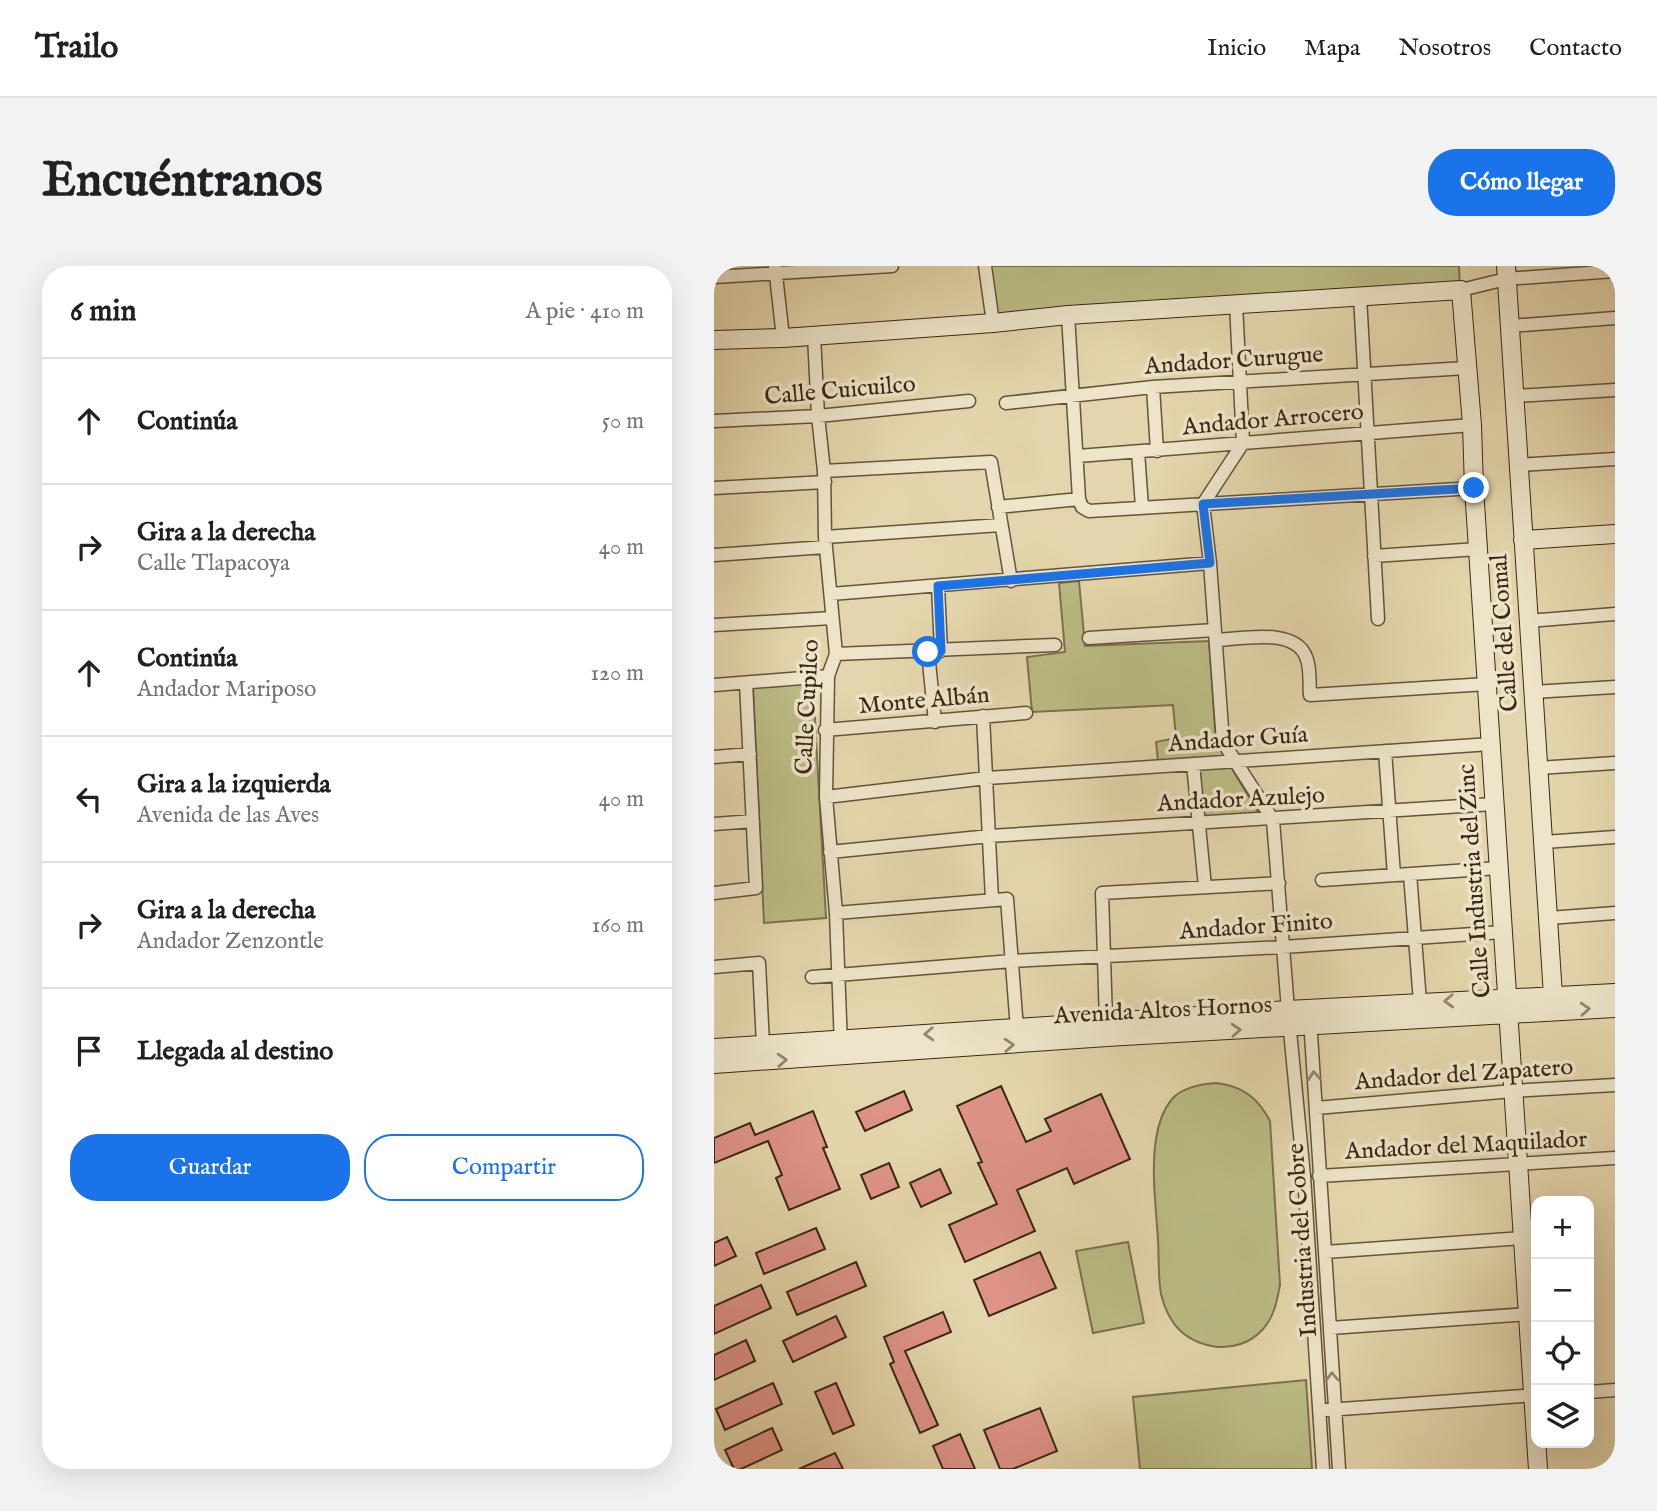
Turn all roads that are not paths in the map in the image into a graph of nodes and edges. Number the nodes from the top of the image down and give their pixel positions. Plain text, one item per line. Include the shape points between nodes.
1 (892, 266) edge
2 (985, 266) edge
3 (776, 270) edge
4 (1615, 271) edge
5 (1506, 272) edge
6 (714, 277) edge
7 (1461, 290) junction
8 (1360, 296) junction
9 (1236, 304) junction
10 (1068, 315) junction
11 (1615, 318) edge
12 (993, 323) junction
13 (1510, 326) junction
14 (814, 335) junction
15 (783, 338) junction
16 (714, 340) edge
17 (1466, 368) junction
18 (1365, 374) junction
19 (1239, 382) junction
20 (1153, 387) junction
21 (1615, 390) edge
22 (1073, 395) junction
23 (1514, 396) junction
24 (969, 401) dead end
25 (1006, 403) dead end
26 (818, 416) junction
27 (714, 421) edge
28 (1472, 425) junction
29 (1369, 433) junction
30 (1243, 443) junction
31 (1157, 451) junction
32 (1138, 452) junction
33 (1077, 456) junction
34 (1615, 459) edge
35 (1518, 465) junction
36 (825, 477) junction
37 (714, 488) edge
38 (1474, 488) junction
39 (1371, 494) junction
40 (1079, 499) junction
41 (1203, 504) junction
42 (998, 507) junction
43 (1142, 508) junction
44 (1001, 525) junction
45 (1615, 534) edge
46 (1523, 540) junction
47 (826, 542) junction
48 (1478, 549) junction
49 (714, 555) edge
50 (1374, 556) junction
51 (1210, 563) junction
52 (1011, 581) junction
53 (938, 586) junction
54 (831, 594) junction
55 (1615, 614) edge
56 (832, 618) junction
57 (1378, 619) dead end
58 (1528, 621) junction
59 (714, 625) edge
60 (1215, 635) junction
61 (1089, 638) dead end
62 (1055, 645) dead end
63 (934, 652) junction
64 (836, 654) junction
65 (828, 676) junction
66 (746, 682) junction
67 (1487, 684) junction
68 (714, 685) edge
69 (1615, 687) edge
70 (1533, 692) junction
71 (1026, 713) dead end
72 (983, 716) junction
73 (935, 722) junction
74 (825, 730) junction
75 (1491, 744) junction
76 (1385, 751) junction
77 (750, 754) junction
78 (714, 757) edge
79 (1234, 761) junction
80 (1615, 763) edge
81 (1193, 764) junction
82 (1538, 768) junction
83 (987, 778) junction
84 (825, 797) junction
85 (1494, 804) junction
86 (1389, 811) junction
87 (1273, 820) junction
88 (753, 821) junction
89 (1199, 823) junction
90 (714, 824) edge
91 (990, 836) junction
92 (1615, 837) edge
93 (1544, 842) junction
94 (831, 852) junction
95 (1499, 868) junction
96 (1410, 874) junction
97 (1394, 875) junction
98 (1322, 880) dead end
99 (1279, 883) junction
100 (1205, 887) junction
101 (714, 893) edge
102 (992, 900) junction
103 (836, 913) junction
104 (1615, 914) edge
105 (1549, 918) junction
106 (1503, 932) junction
107 (1415, 937) junction
108 (1283, 947) junction
109 (1105, 957) junction
110 (1012, 961) junction
111 (714, 967) edge
112 (838, 977) junction
113 (812, 978) dead end
114 (1615, 993) edge
115 (1420, 1002) junction
116 (1554, 1003) junction
117 (1508, 1006) junction
118 (1615, 1008) edge
119 (1309, 1018) junction
120 (1289, 1019) junction
121 (1106, 1021) junction
122 (1017, 1029) junction
123 (763, 1045) junction
124 (841, 1047) junction
125 (714, 1048) edge
126 (714, 1064) edge
127 (1615, 1085) edge
128 (1513, 1091) junction
129 (1316, 1108) junction
130 (1615, 1158) edge
131 (1518, 1164) junction
132 (1319, 1176) junction
133 (1523, 1238) junction
134 (1325, 1252) junction
135 (1528, 1314) junction
136 (1329, 1328) junction
137 (1534, 1385) edge
138 (1615, 1390) edge
139 (1594, 1392) edge
140 (1531, 1395) edge
141 (1327, 1410) junction
142 (1537, 1448) edge
143 (1323, 1469) edge
144 (1339, 1469) edge
145 (1538, 1469) edge

1 - 3 street
2 - 12 street
3 - 6 street
3 - 15 street
4 - 5 street
5 - 7 street
5 - 13 street, Calle del Comal
7 - 8 street
7 - 17 street, Calle Industria del Zinc
8 - 9 street
8 - 18 street
9 - 10 street
9 - 19 street
10 - 12 street
10 - 22 street
11 - 13 street
12 - 14 street
13 - 23 street, Calle del Comal
14 - 15 street
14 - 26 street, Calle Cupilco
15 - 16 street
17 - 18 street, Andador Curugue
17 - 28 street, Calle Industria del Zinc
18 - 19 street, Andador Curugue
18 - 29 street
19 - 20 street, Andador Curugue
19 - 30 street
20 - 22 street, Andador Curugue
20 - 31 street
21 - 23 street
22 - 25 street, Andador Curugue
22 - 33 street
23 - 35 street, Calle del Comal
24 - 26 street, Calle Cuicuilco
26 - 27 street, Calle Cuicuilco
26 - 36 street, Calle Cupilco
28 - 29 street, Andador Arrocero
28 - 38 street, Calle Industria del Zinc
29 - 30 street, Andador Arrocero
29 - 39 street
30 - 31 street, Andador Arrocero
30 - 41 street
31 - 32 street, Andador Arrocero
32 - 33 street, Andador Arrocero
32 - 43 street
33 - 40 street
34 - 35 street
35 - 46 street, Calle del Comal
36 - 37 street
36 - 42 street via 991,461
36 - 47 street, Calle Cupilco
38 - 39 street
38 - 48 street, Calle Industria del Zinc
39 - 41 street
39 - 50 street
40 - 42 street
40 - 43 street via 1089,511
41 - 43 street
41 - 51 street
42 - 44 street
44 - 47 street
44 - 52 street
45 - 46 street
46 - 58 street, Calle del Comal
47 - 49 street
47 - 54 street, Calle Cupilco
48 - 50 street
48 - 67 street, Calle Industria del Zinc
50 - 57 street
51 - 52 street
51 - 60 street
52 - 53 street
53 - 54 street
53 - 63 street
54 - 56 street, Calle Cupilco
55 - 58 street
56 - 59 street
56 - 64 street, Calle Cupilco
58 - 70 street, Calle del Comal
60 - 61 street
60 - 67 street via 1281,637 1297,645 1307,657 1310,695
60 - 79 street via 1223,742
62 - 63 street
63 - 64 street
63 - 73 street
64 - 65 street, Calle Cupilco
65 - 66 street
65 - 74 street, Calle Cupilco
66 - 68 street
66 - 77 street
67 - 75 street, Calle Industria del Zinc
69 - 70 street
70 - 82 street, Calle del Comal
71 - 72 street, Monte Albán
72 - 73 street, Monte Albán
72 - 83 street
73 - 74 street, Monte Albán
74 - 84 street, Calle Cupilco
75 - 76 street, Andador Guía
75 - 85 street, Calle Industria del Zinc
76 - 79 street, Andador Guía
76 - 86 street
77 - 78 street
77 - 88 street
79 - 81 street, Andador Guía
79 - 87 street
80 - 82 street
81 - 83 street, Andador Guía
81 - 89 street
82 - 93 street, Calle del Comal
83 - 84 street, Andador Guía
83 - 91 street
84 - 94 street, Calle Cupilco
85 - 86 street, Andador Azulejo
85 - 95 street, Calle Industria del Zinc
86 - 87 street, Andador Azulejo
86 - 97 street
87 - 89 street, Andador Azulejo
87 - 99 street, Industria del Cobre
88 - 90 street
88 - 101 street via 756,888
89 - 91 street, Andador Azulejo
89 - 100 street
91 - 94 street, Andador Azulejo
91 - 102 street
92 - 93 street
93 - 105 street, Calle del Comal
94 - 103 street, Calle Cupilco
95 - 96 street
95 - 106 street, Calle Industria del Zinc
96 - 97 street
96 - 107 street
97 - 98 street
99 - 100 street
99 - 108 street, Industria del Cobre
100 - 109 street via 1102,893
102 - 103 street
102 - 110 street via 1007,899
103 - 112 street, Calle Cupilco
104 - 105 street
105 - 116 street, Calle del Comal
106 - 107 street, Andador Finito
106 - 117 street, Calle Industria del Zinc
107 - 108 street, Andador Finito
107 - 115 street
108 - 109 street, Andador Finito
108 - 120 street, Industria del Cobre
109 - 110 street, Andador Finito
109 - 121 street
110 - 112 street, Andador Finito
110 - 122 street
111 - 123 street via 759,964
112 - 113 street, Andador Finito
112 - 124 street, Calle Cupilco
114 - 116 street, Avenida Altos Hornos
117 -> 115 street, Avenida Altos Hornos
115 - 119 street, Avenida Altos Hornos
116 - 117 street, Avenida Altos Hornos
116 -> 118 street, Avenida Altos Hornos
117 - 119 street, Avenida Altos Hornos
117 - 128 street, Calle Industria del Zinc
119 - 120 street, Avenida Altos Hornos
129 -> 119 street, Industria del Cobre
120 - 121 street, Avenida Altos Hornos
124 -> 120 street, Avenida Altos Hornos via 1107,1037
120 - 141 street, Industria del Cobre
121 - 122 street, Avenida Altos Hornos
122 -> 124 street, Avenida Altos Hornos
123 - 124 street, Avenida Altos Hornos
123 - 125 street, Avenida Altos Hornos
126 -> 124 street, Avenida Altos Hornos
127 - 128 street, Andador del Zapatero
128 - 129 street, Andador del Zapatero
128 - 131 street, Calle Industria del Zinc
129 - 132 street, Industria del Cobre
130 - 131 street, Andador del Maquilador
131 - 132 street, Andador del Maquilador
131 - 133 street, Calle Industria del Zinc
132 - 134 street, Industria del Cobre
133 - 134 street
133 - 135 street, Calle Industria del Zinc
134 - 136 street, Industria del Cobre
135 - 136 street
135 - 137 street, Calle Industria del Zinc
141 -> 136 street, Industria del Cobre
138 - 139 street
140 - 141 street
141 - 143 street, Industria del Cobre
141 - 144 street, Industria del Cobre
142 - 145 street, Calle Industria del Zinc

